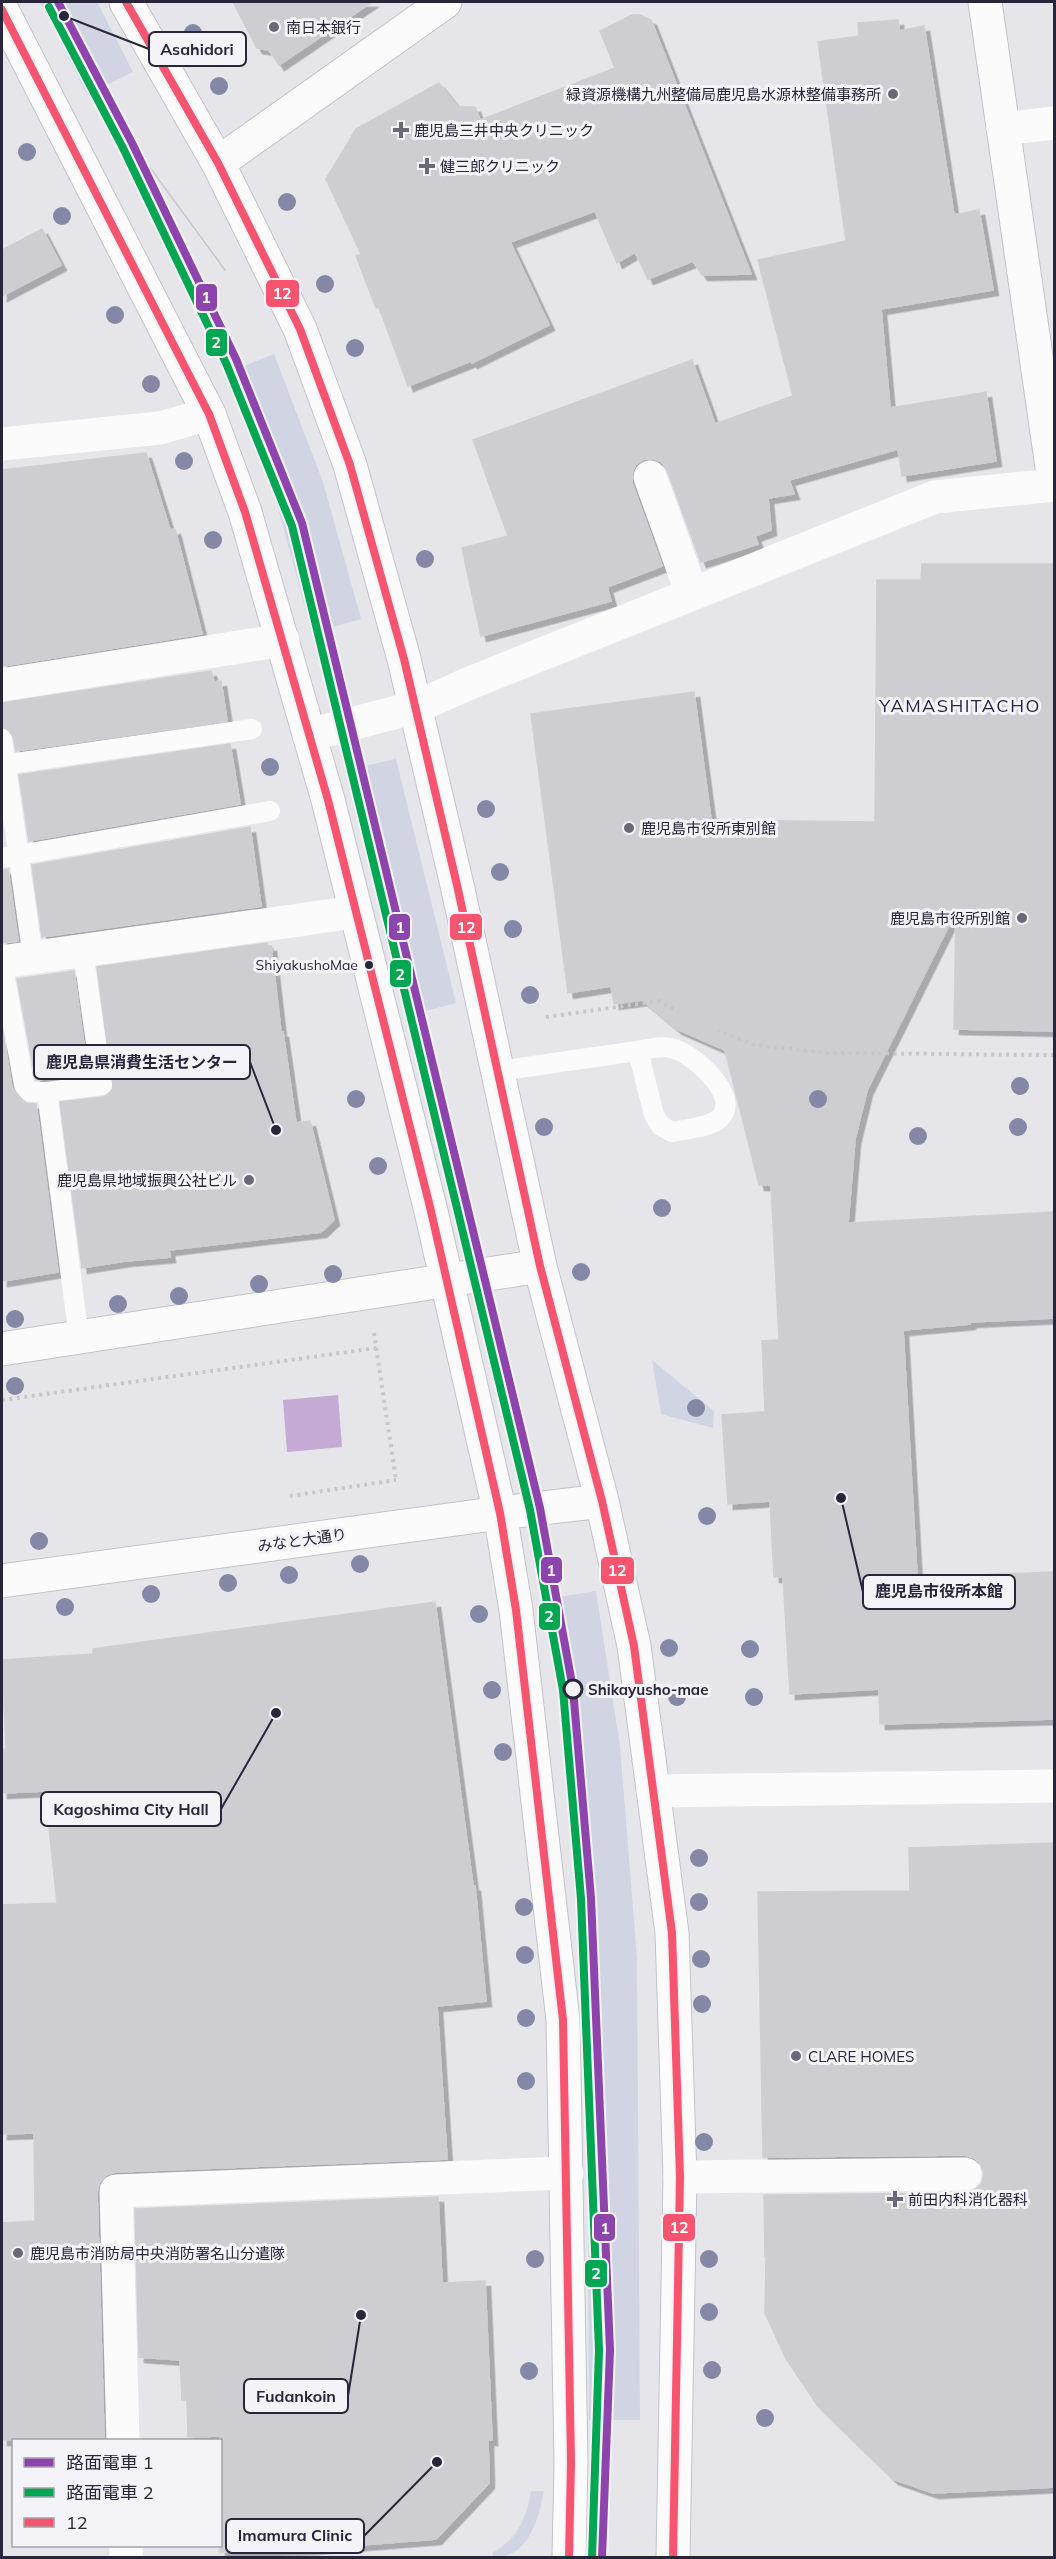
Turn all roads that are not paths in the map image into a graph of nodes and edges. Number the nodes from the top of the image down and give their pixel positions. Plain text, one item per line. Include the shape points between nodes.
1 (126, 2) edge
2 (445, 2) edge
3 (985, 2) edge
4 (2, 10) edge
5 (1054, 123) edge
6 (1003, 129) junction
7 (218, 163) junction
8 (209, 414) junction
9 (2, 444) edge
10 (650, 477) dead end
11 (1054, 483) edge
12 (692, 594) junction
13 (283, 640) junction
14 (2, 685) edge
15 (416, 707) junction
16 (252, 729) dead end
17 (309, 735) junction
18 (2, 739) edge
19 (3, 765) edge
20 (270, 811) dead end
21 (10, 856) edge
22 (355, 912) junction
23 (83, 951) junction
24 (12, 961) edge
25 (638, 1051) junction
26 (498, 1071) junction
27 (47, 1092) junction
28 (540, 1266) junction
29 (446, 1282) junction
30 (79, 1338) junction
31 (2, 1349) edge
32 (602, 1501) junction
33 (500, 1513) junction
34 (2, 1581) edge
35 (1054, 1786) edge
36 (653, 1791) junction
37 (567, 2173) junction
38 (965, 2174) dead end
39 (680, 2176) junction
40 (123, 2439) edge
41 (569, 2558) edge
42 (673, 2558) edge

1 - 7 street
2 - 7 street
3 - 6 street
4 - 8 street
5 - 6 street
6 - 11 street
7 - 15 street via 300,329 350,465
8 - 9 street via 160,428
8 - 13 street via 245,512
10 - 12 street
11 - 12 street via 935,497
12 - 15 street
13 - 14 street
13 - 17 street
15 - 17 street
15 - 26 street
16 - 19 lane
17 - 22 street
18 - 19 lane
19 - 21 lane
20 - 21 lane
21 - 24 lane
22 - 23 street
22 - 29 street
23 - 24 street
23 - 27 lane via 102,1085
24 - 27 lane via 24,1085 30,1092
25 - 25 lane via 671,1047 695,1058 720,1085 725,1107 722,1116 712,1123 672,1132 661,1126 654,1115
25 - 26 lane
26 - 28 street
27 - 30 lane
28 - 29 street
28 - 32 street
29 - 30 street
29 - 33 street
30 - 31 street
32 - 33 street, みなと大通り
32 - 36 street via 634,1646
33 - 34 street, みなと大通り
33 - 37 street via 516,1610 562,2020
35 - 36 street
36 - 39 street via 672,1933
37 - 40 street via 116,2191
37 - 41 street
38 - 39 street
39 - 42 street

